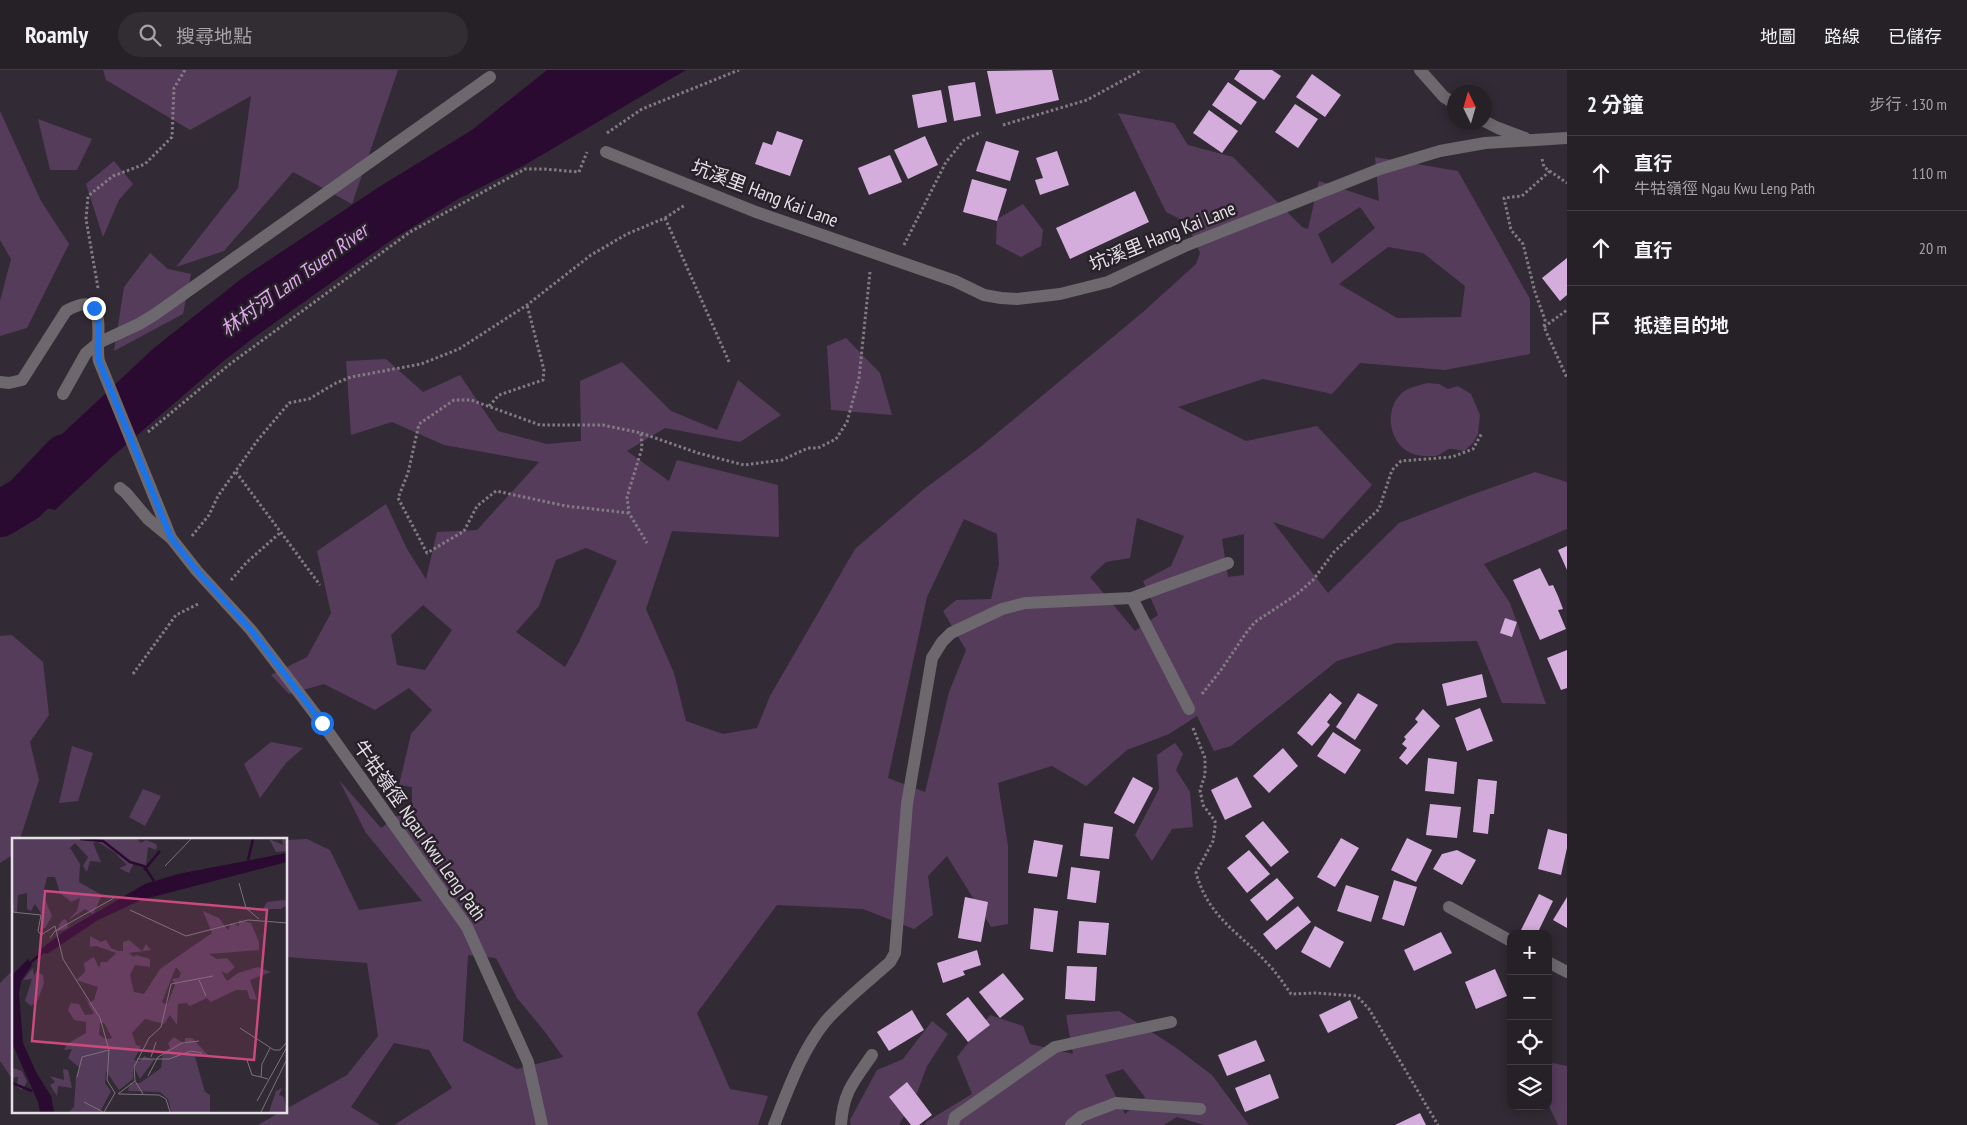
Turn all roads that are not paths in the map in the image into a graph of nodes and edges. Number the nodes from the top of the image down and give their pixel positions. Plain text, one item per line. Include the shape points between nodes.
1 (1420, 70) edge
2 (490, 77) dead end
3 (1447, 99) edge
4 (1492, 125) edge
5 (1567, 138) edge
6 (1534, 140) junction
7 (606, 152) road end
8 (98, 342) junction
9 (0, 382) edge
10 (63, 394) dead end
11 (120, 488) dead end
12 (171, 538) junction
13 (1228, 562) dead end
14 (1132, 598) junction
15 (1189, 709) road end
16 (1448, 907) dead end
17 (1507, 939) edge
18 (1552, 964) edge
19 (1567, 972) edge
20 (1172, 1022) dead end
21 (872, 1055) dead end
22 (1200, 1109) dead end
23 (542, 1125) edge
24 (774, 1125) edge
25 (841, 1125) edge
26 (952, 1125) edge
27 (1071, 1125) edge

1 - 3 street
2 - 8 street via 154,314
4 - 6 street
5 - 6 street, 坑溪里 Hang Kai Lane
6 - 7 street, 坑溪里 Hang Kai Lane via 1485,143 1380,169 1185,246 1108,282 1060,294 1017,299 984,295 955,281 756,212
8 - 9 street, 牛牯嶺徑 Ngau Kwu Leng Path via 99,318 94,308 76,305 66,311 22,380
8 - 10 street via 86,353
8 - 12 street, 牛牯嶺徑 Ngau Kwu Leng Path via 97,354
11 - 12 street via 148,519
12 - 23 street, 牛牯嶺徑 Ngau Kwu Leng Path via 251,630 316,715 467,926 528,1062
13 - 14 street
14 - 15 street
14 - 24 street via 1025,604 1002,609 942,642 932,658 907,804 894,952 890,962 826,1022 791,1082
16 - 17 street
18 - 19 street
20 - 26 street via 1054,1046 955,1117
21 - 25 street via 846,1094
22 - 27 street via 1116,1103 1082,1116

